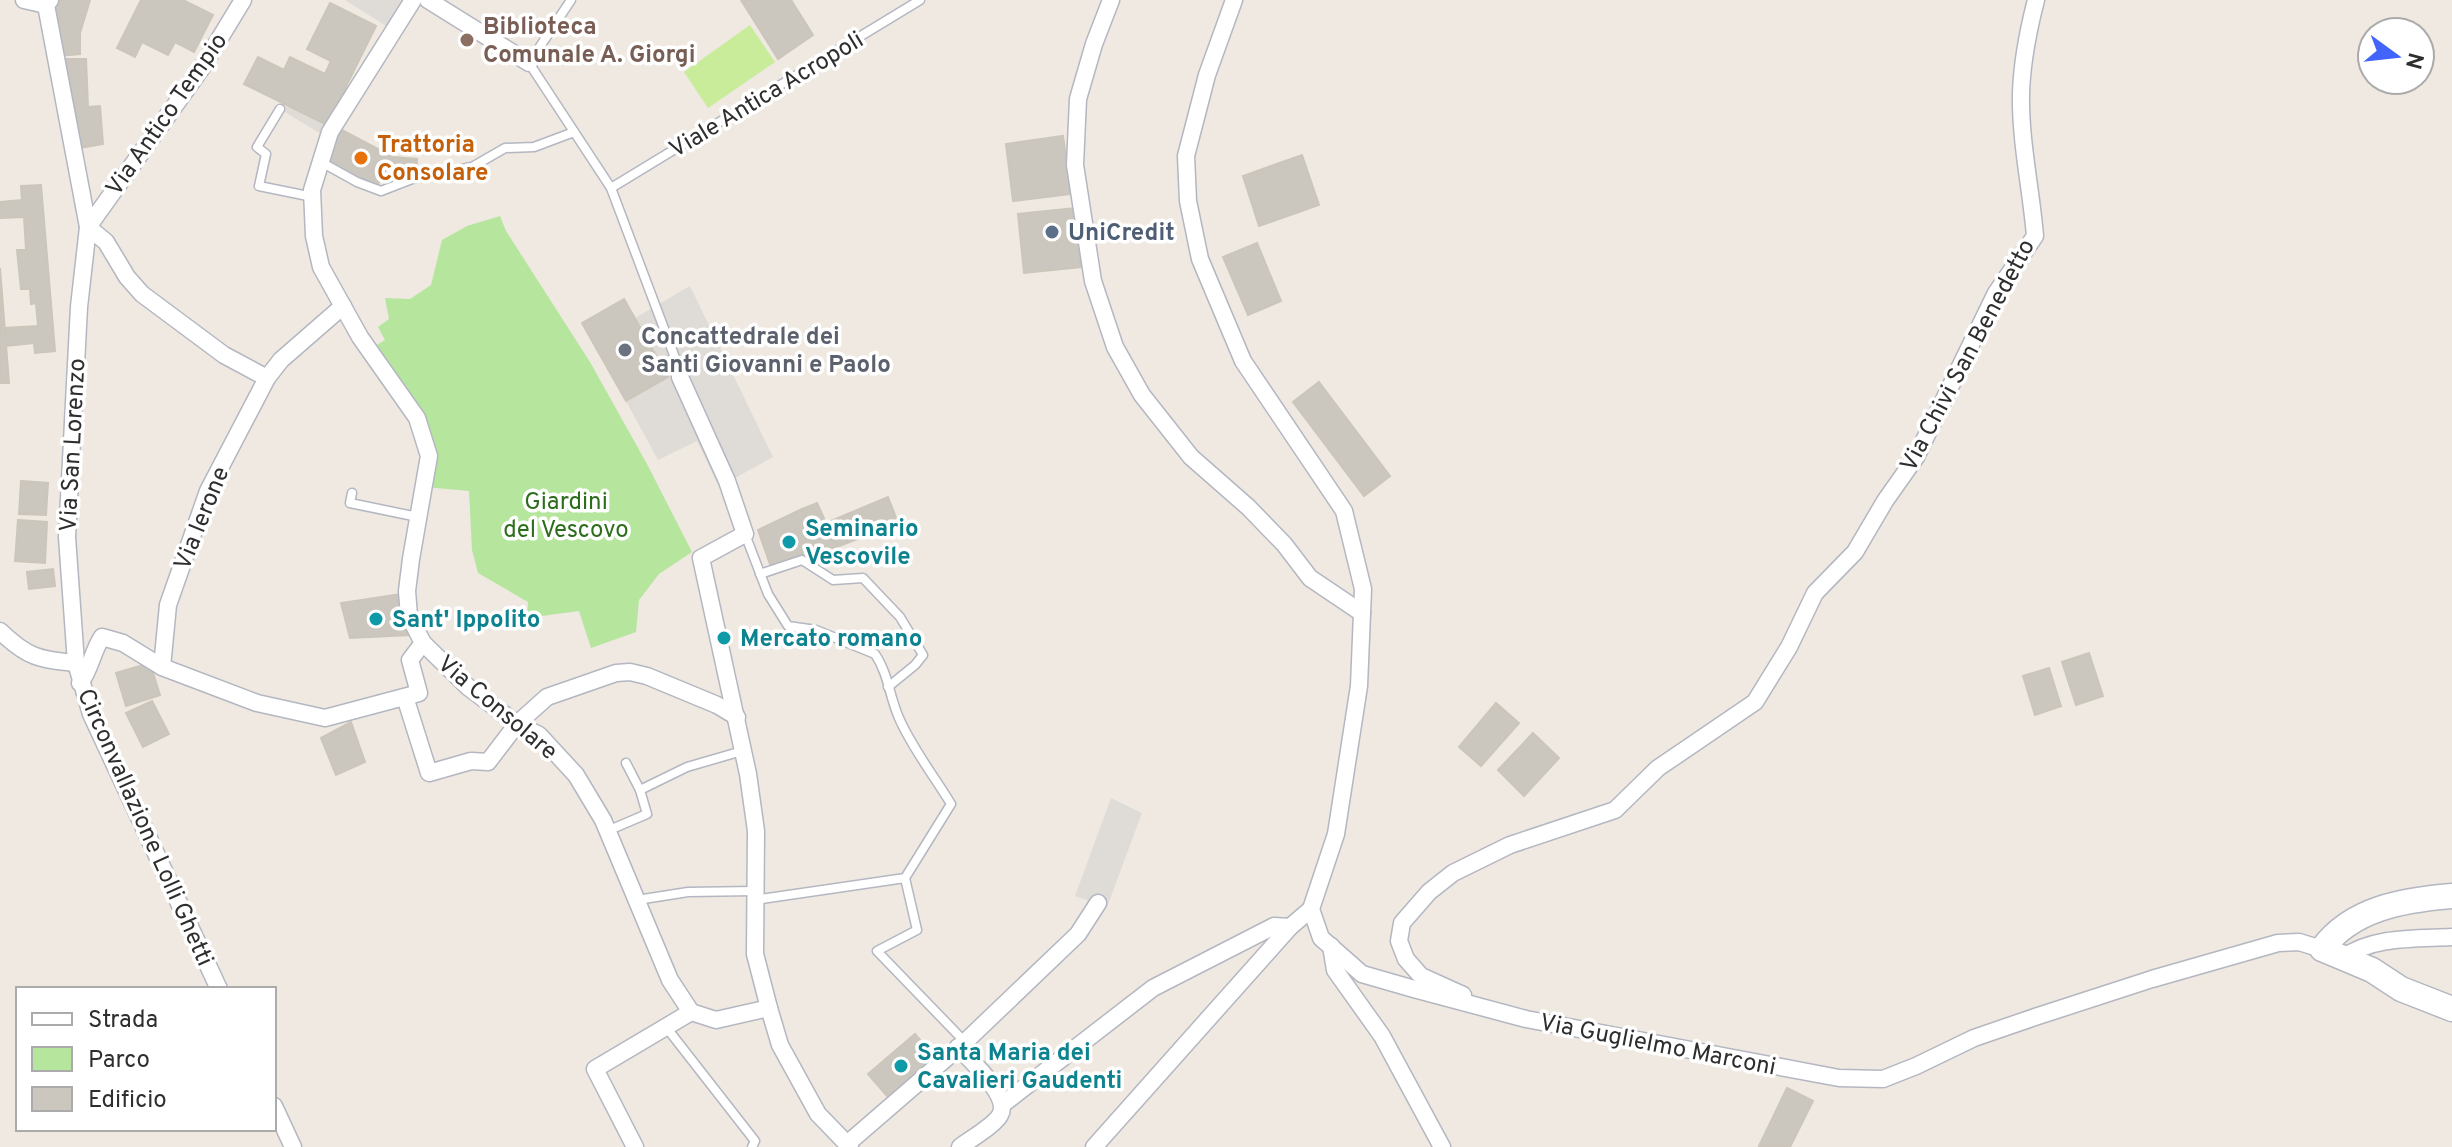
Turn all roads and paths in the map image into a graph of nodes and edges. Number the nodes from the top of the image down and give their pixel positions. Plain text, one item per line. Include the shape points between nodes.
1 (24, 0) edge
2 (243, 0) edge
3 (413, 0) edge
4 (428, 0) edge
5 (571, 0) edge
6 (920, 0) edge
7 (1111, 0) edge
8 (1234, 0) edge
9 (2036, 0) edge
10 (48, 3) edge
11 (449, 5) edge
12 (529, 63) junction
13 (280, 109) dead end
14 (574, 132) junction
15 (320, 162) junction
16 (611, 188) junction
17 (313, 197) junction
18 (88, 227) junction
19 (343, 306) junction
20 (678, 370) joint
21 (267, 378) junction
22 (352, 493) dead end
23 (419, 517) junction
24 (745, 534) junction
25 (760, 574) junction
26 (1362, 613) junction
27 (0, 631) edge
28 (423, 643) junction
29 (76, 663) junction
30 (162, 667) junction
31 (80, 683) junction
32 (888, 687) junction
33 (405, 697) junction
34 (737, 717) junction
35 (517, 724) junction
36 (743, 751) junction
37 (626, 763) dead end
38 (640, 790) junction
39 (607, 832) junction
40 (905, 878) junction
41 (754, 895) junction
42 (2452, 896) edge
43 (637, 900) junction
44 (1098, 903) dead end
45 (1311, 909) junction
46 (1290, 927) junction
47 (2452, 937) edge
48 (1331, 946) junction
49 (2333, 953) junction
50 (218, 987) edge
51 (1468, 1004) junction
52 (769, 1008) junction
53 (2452, 1009) edge
54 (691, 1012) junction
55 (666, 1027) junction
56 (962, 1045) junction
57 (1003, 1104) junction
58 (276, 1110) edge
59 (849, 1146) edge
60 (293, 1147) edge
61 (635, 1147) edge
62 (752, 1147) edge
63 (960, 1147) edge
64 (1094, 1147) edge
65 (1442, 1147) edge

1 - 10 street
2 - 18 street, Via Antico Tempio via 201,69
3 - 15 street, Via Consolare via 341,111
4 - 11 street
5 - 12 lane
6 - 16 lane, Viale Antica Acropoli
7 - 26 street via 1078,99 1075,165 1093,281 1115,347 1142,395 1191,457 1248,507 1310,578
8 - 26 street via 1186,156 1188,201 1200,259 1243,361 1344,511 1363,589
9 - 51 street, Via Chivi San Benedetto via 2021,94 2035,236 1996,293 1916,457 1855,552 1815,593 1755,702 1658,768 1615,810 1510,845 1453,873 1402,923 1399,941 1406,959 1421,976 1462,993
10 - 18 street
11 - 12 street
12 - 14 lane
13 - 17 lane via 257,147 266,154 259,186
14 - 15 lane via 534,147 505,148 472,167 381,191
14 - 16 lane
15 - 17 street, Via Consolare
16 - 20 lane
17 - 19 street, Via Consolare via 321,267
18 - 21 street via 106,242 142,294 224,355
18 - 29 street, Via San Lorenzo via 67,537
19 - 21 street, Via Ierone
19 - 23 street, Via Consolare via 417,418 424,437 429,456
20 - 24 street
21 - 30 street, Via Ierone via 194,525 168,605
22 - 23 lane via 350,503
23 - 28 street, Via Consolare via 407,591 409,616
24 - 25 lane
24 - 34 street via 701,558
25 - 32 lane via 788,626 816,630 875,654
25 - 32 lane via 802,560 833,580 863,578 900,617 923,655
26 - 45 street via 1359,686 1336,834
27 - 29 street via 43,661
28 - 33 street via 410,660 419,693
28 - 35 street, Via Consolare
29 - 31 street, Circonvallazione Lolli Ghetti
30 - 31 street via 123,643 102,637
30 - 33 street via 257,703 325,718
31 - 50 street, Circonvallazione Lolli Ghetti
32 - 40 lane via 901,723 951,804
33 - 35 street via 429,773 471,761 488,762
34 - 35 street via 630,672 547,697
34 - 36 street
35 - 39 street, Via Consolare via 539,735 576,775
36 - 38 lane via 687,767
36 - 41 street via 756,831
37 - 38 lane
38 - 39 lane via 647,814
39 - 43 street, Via Consolare
40 - 41 lane
40 - 56 lane via 917,930 877,951
41 - 43 lane via 688,892
41 - 52 street via 755,954
42 - 49 main road via 2363,914 2343,926
43 - 54 street, Via Consolare via 670,980
44 - 56 street via 1078,934
45 - 46 street
45 - 48 street, Via Guglielmo Marconi via 1321,938
46 - 57 street via 1274,926 1153,988
46 - 64 street
47 - 49 street via 2369,944
48 - 51 street, Via Guglielmo Marconi via 1362,974
48 - 65 street via 1335,970 1382,1036
49 - 51 street, Via Guglielmo Marconi via 2299,942 2278,943 1974,1038 1883,1079 1839,1078
49 - 53 main road
52 - 54 street via 716,1020
52 - 59 street via 780,1045 818,1114
54 - 55 street
55 - 61 street via 595,1069
55 - 62 lane via 755,1141
56 - 57 street
56 - 59 street
57 - 63 street via 1000,1117
58 - 60 street

